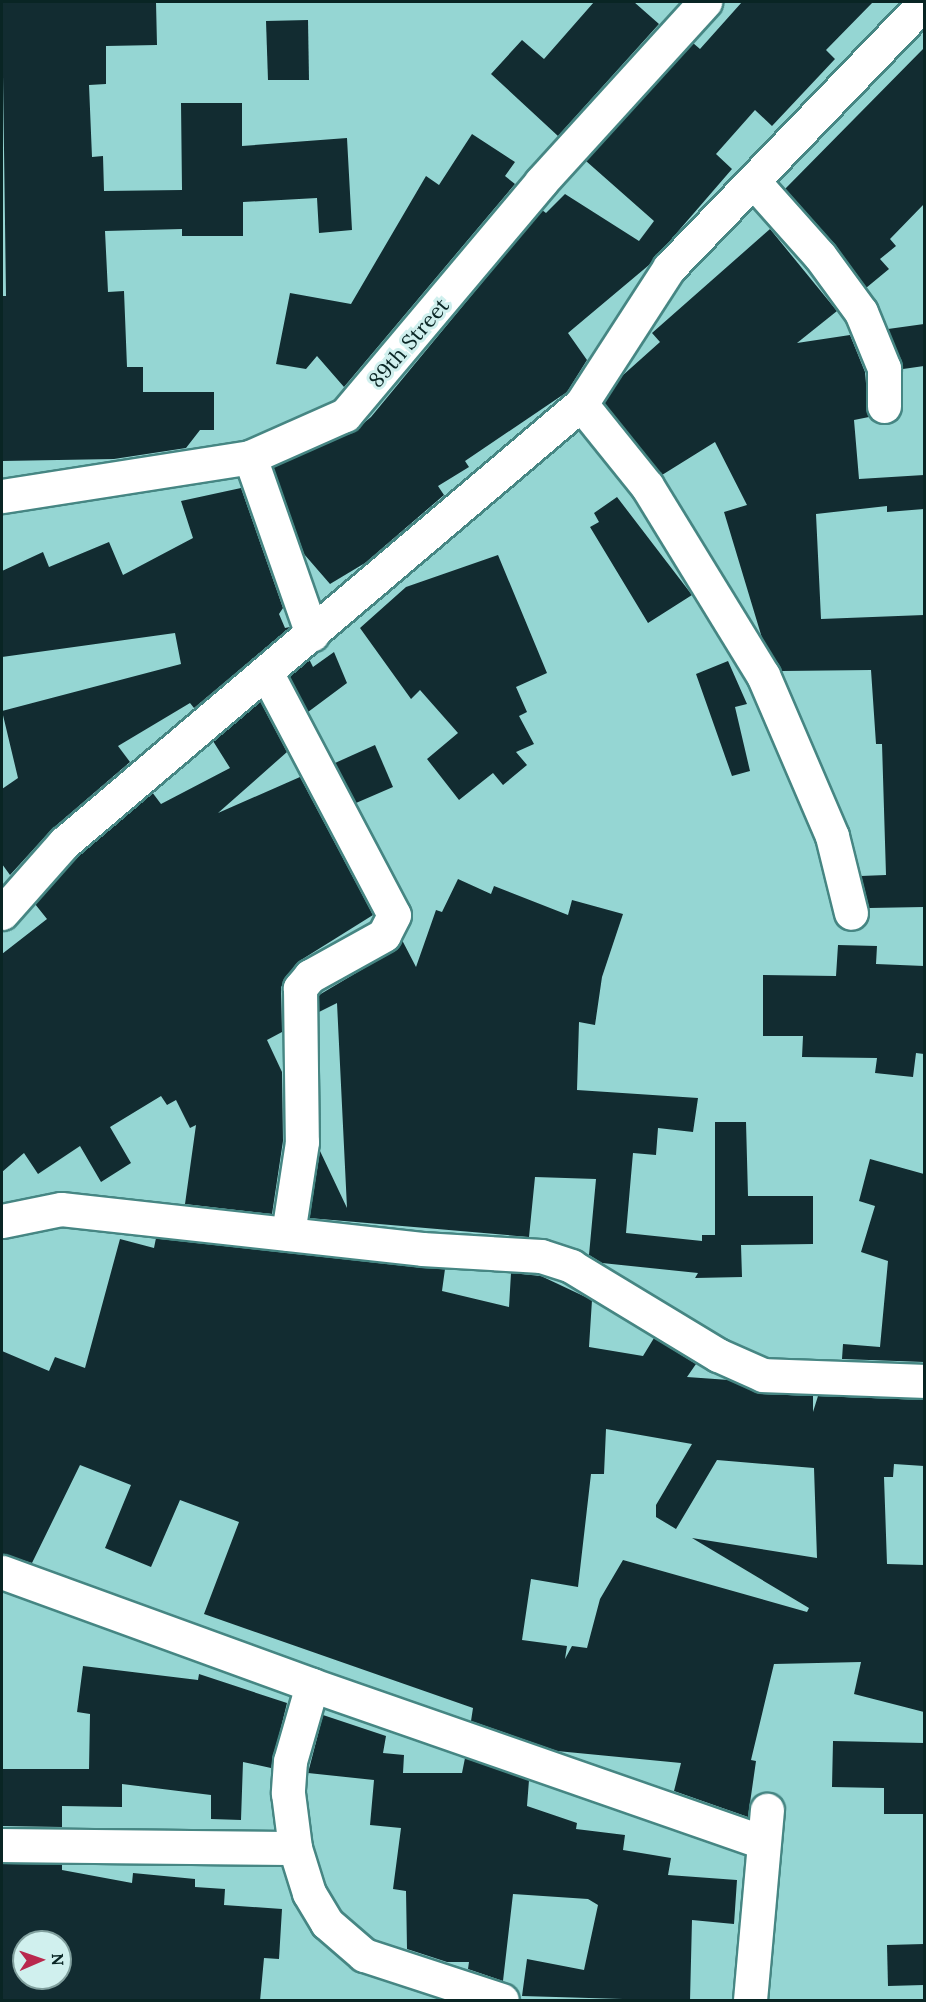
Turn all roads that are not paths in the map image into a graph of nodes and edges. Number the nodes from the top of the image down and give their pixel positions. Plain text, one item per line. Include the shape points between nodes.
1 (705, 2) edge
2 (924, 3) edge
3 (754, 182) junction
4 (581, 404) junction
5 (884, 406) dead end
6 (250, 457) junction
7 (2, 495) edge
8 (312, 634) junction
9 (267, 674) junction
10 (851, 912) dead end
11 (2, 913) edge
12 (2, 1221) edge
13 (288, 1234) junction
14 (924, 1381) edge
15 (2, 1572) edge
16 (312, 1685) junction
17 (767, 1810) dead end
18 (760, 1842) junction
19 (2, 1845) edge
20 (295, 1848) junction
21 (502, 2001) edge
22 (750, 2001) edge

1 - 6 street, 89th Street via 541,182 345,415
2 - 3 street
3 - 4 street via 669,268
3 - 5 street via 820,256 861,312 884,368
4 - 8 street
4 - 10 street via 647,486 763,675 832,836
6 - 7 street, 89th Street
6 - 8 street
8 - 9 street
9 - 11 street via 64,843
9 - 13 street via 394,915 384,935 310,976 300,988 302,1142
12 - 13 street via 62,1209
13 - 14 street via 541,1256 571,1266 718,1355 763,1375
15 - 16 street
16 - 18 street
16 - 20 street via 290,1761
17 - 18 street
18 - 22 street
19 - 20 street
20 - 21 street via 309,1893 347,1943 364,1954

